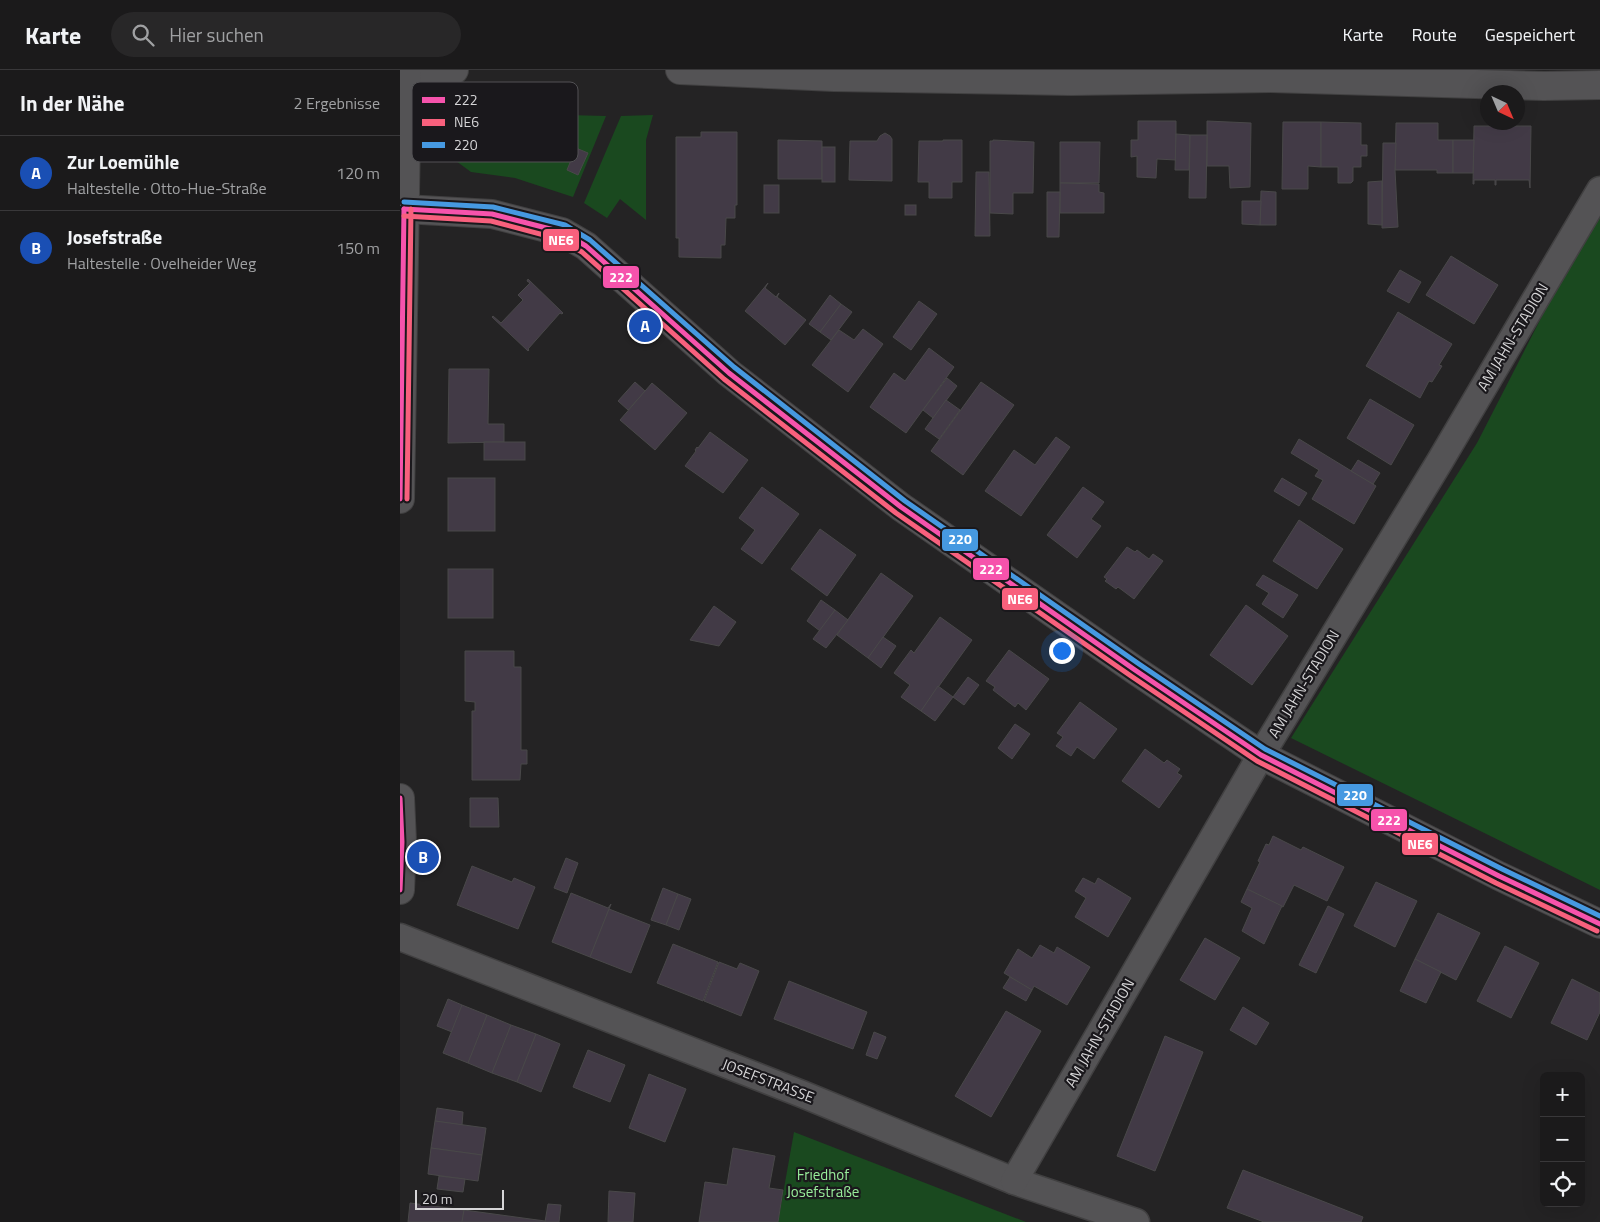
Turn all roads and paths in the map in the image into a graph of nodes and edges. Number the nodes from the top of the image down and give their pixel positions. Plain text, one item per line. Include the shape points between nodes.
1 (454, 70) edge
2 (680, 70) edge
3 (405, 71) edge
4 (1600, 85) edge
5 (1600, 190) edge
6 (404, 209) junction
7 (400, 499) edge
8 (1262, 755) junction
9 (400, 798) edge
10 (400, 890) edge
11 (1600, 924) edge
12 (400, 937) edge
13 (1014, 1181) junction
14 (1136, 1222) edge

1 - 3 street
2 - 4 street via 864,78 1071,81 1271,78
3 - 6 street
5 - 8 street, AM JAHN-STADION
6 - 7 street
6 - 8 street via 492,214 562,232 586,246 729,373 901,507
8 - 11 street
8 - 13 street, AM JAHN-STADION
9 - 10 street
12 - 13 street, JOSEFSTRASSE via 802,1094
13 - 14 street, JOSEFSTRASSE

